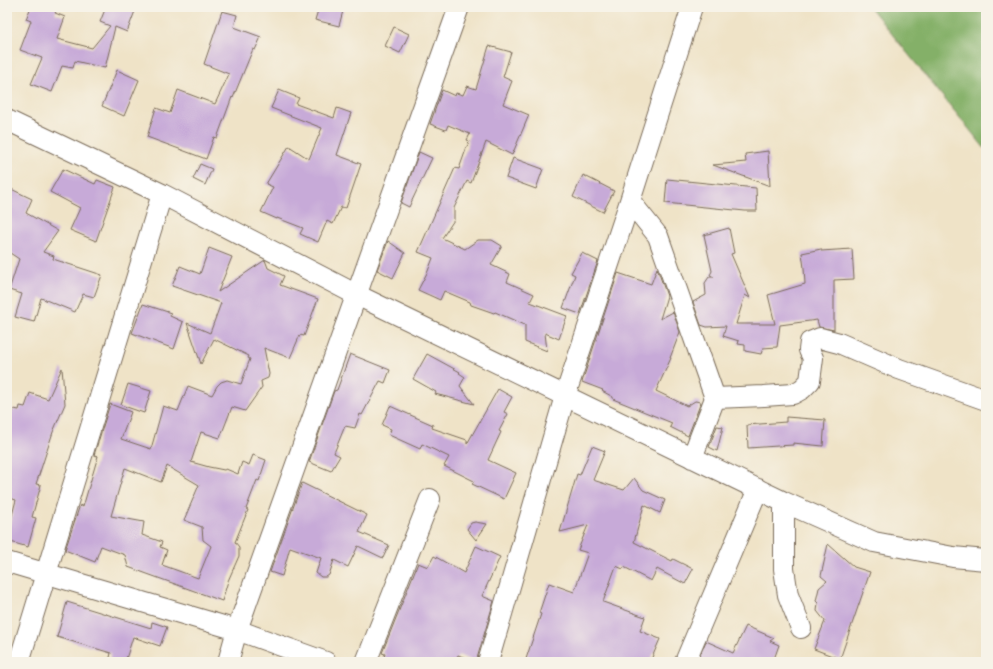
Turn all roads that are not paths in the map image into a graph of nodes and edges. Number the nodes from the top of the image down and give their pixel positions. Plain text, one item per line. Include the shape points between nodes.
1 (459, 7) edge
2 (692, 7) edge
3 (7, 120) edge
4 (162, 194) junction
5 (630, 201) junction
6 (357, 295) junction
7 (565, 396) junction
8 (715, 398) junction
9 (986, 400) edge
10 (692, 458) junction
11 (758, 489) junction
12 (430, 499) dead end
13 (784, 502) junction
14 (986, 560) edge
15 (7, 562) edge
16 (47, 575) junction
17 (801, 628) dead end
18 (237, 630) junction
19 (20, 662) edge
20 (228, 662) edge
21 (326, 662) edge
22 (366, 662) edge
23 (488, 662) edge
24 (685, 662) edge

1 - 6 street
2 - 5 street
3 - 4 street
4 - 6 street
4 - 16 street
5 - 7 street
5 - 8 street via 658,236
6 - 7 street
6 - 18 street
7 - 10 street
7 - 23 street
8 - 9 street via 793,394 802,389 810,381 813,358 809,350 810,342 820,338
8 - 10 street
10 - 11 street
11 - 13 street
11 - 24 street
12 - 22 street
13 - 14 street via 874,542 953,557
13 - 17 street via 784,569 788,595
15 - 16 street
16 - 18 street
16 - 19 street
18 - 20 street
18 - 21 street

